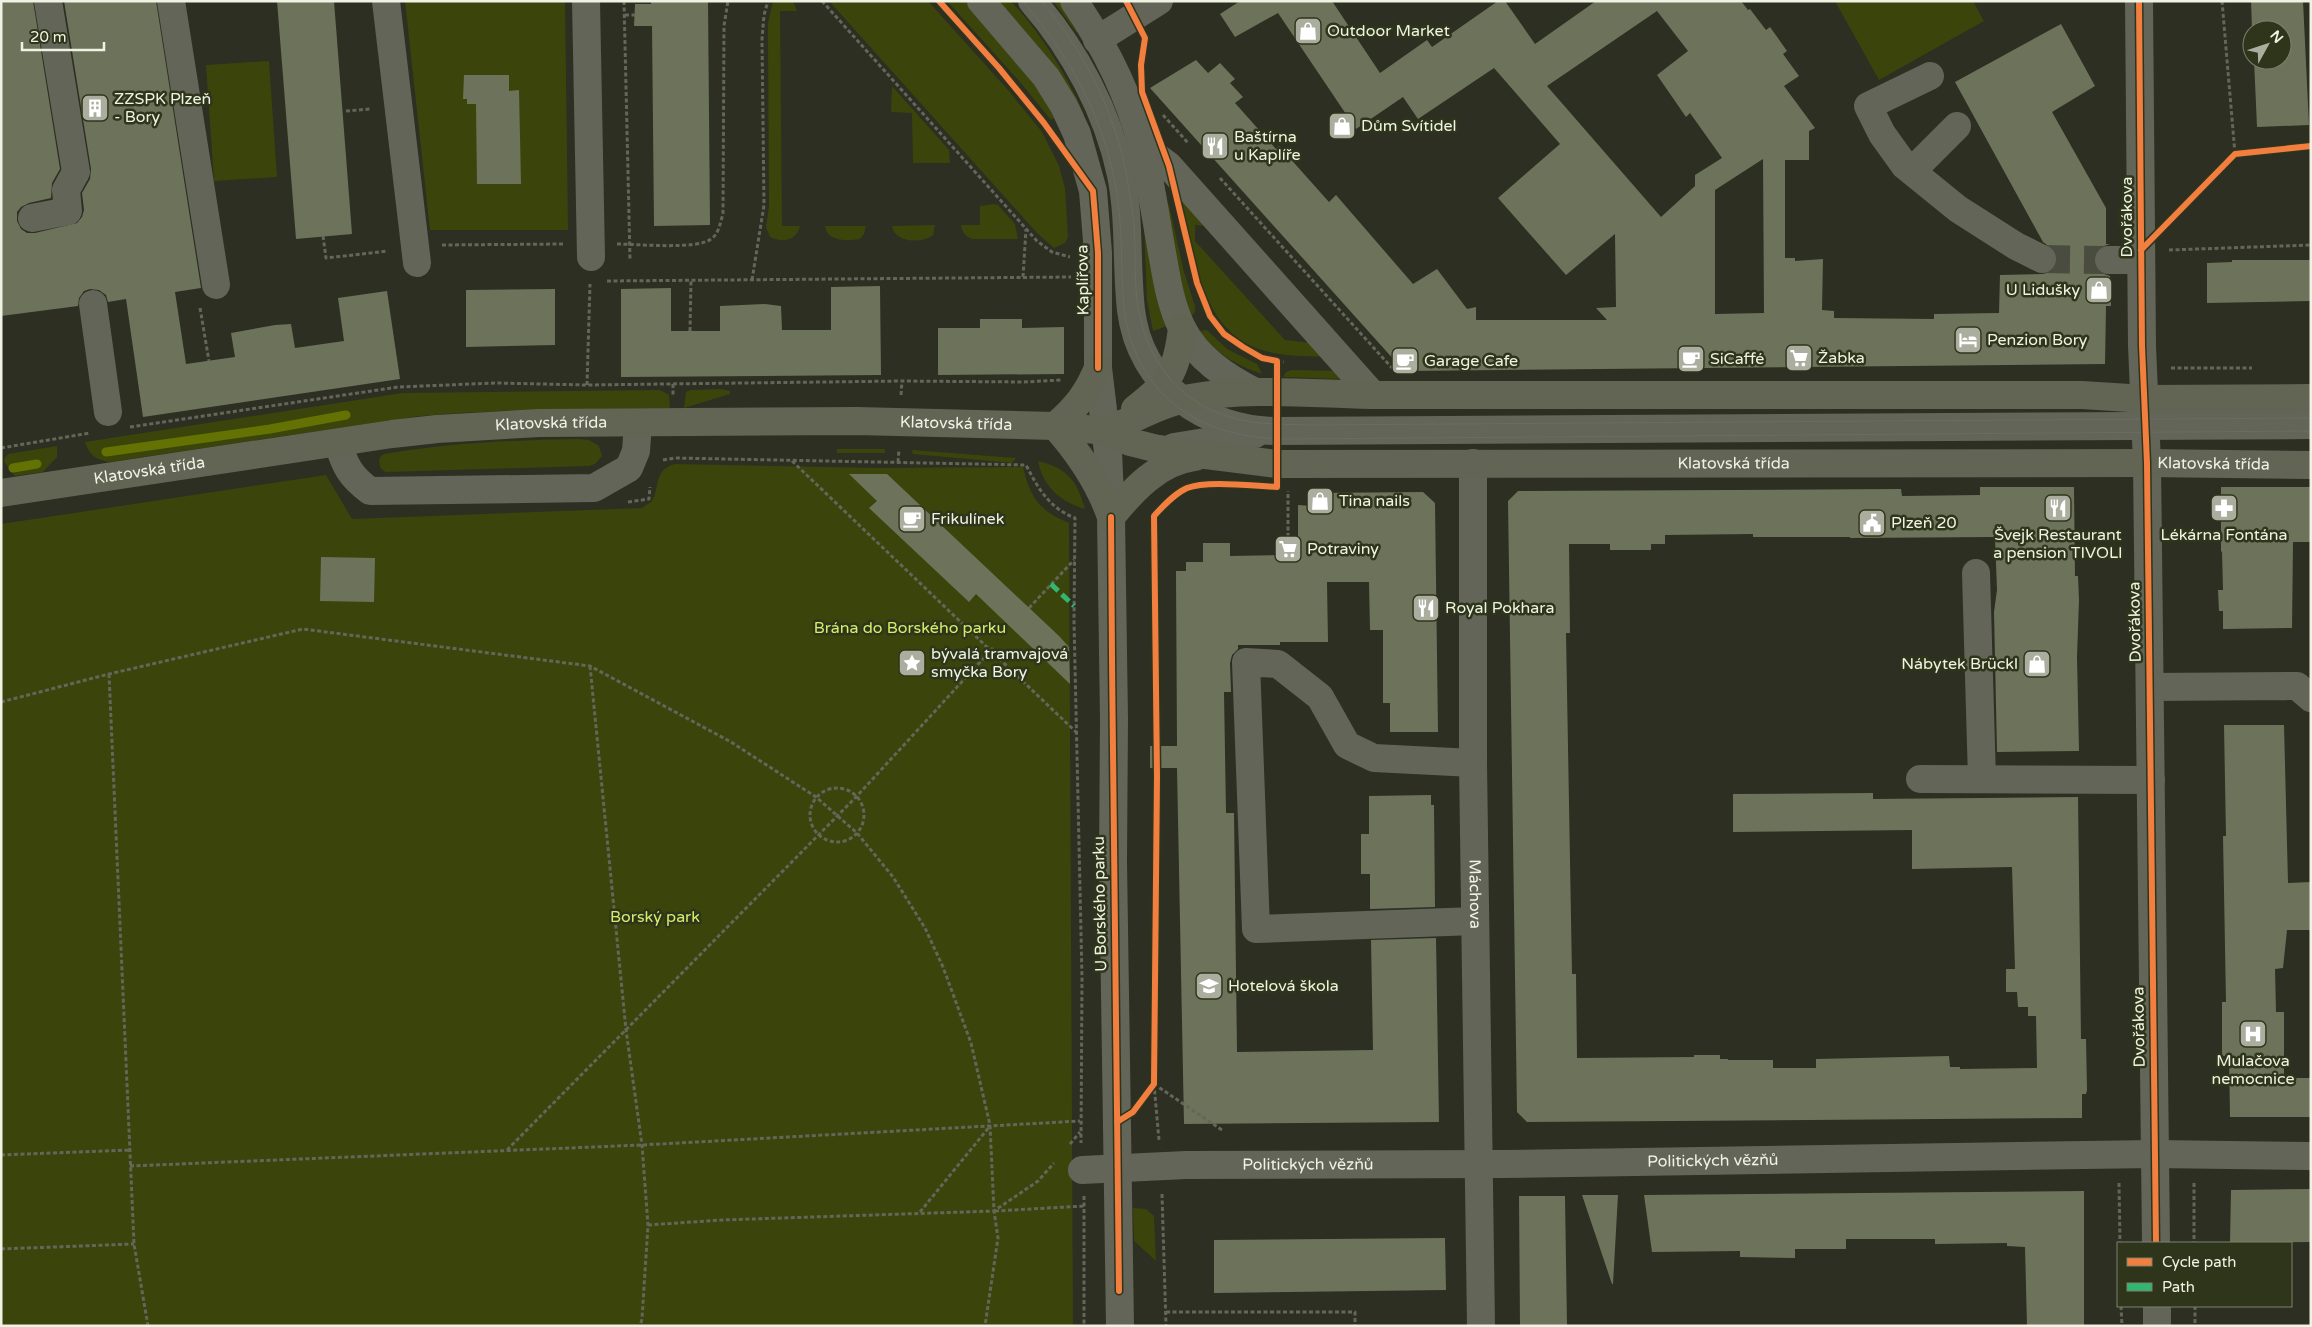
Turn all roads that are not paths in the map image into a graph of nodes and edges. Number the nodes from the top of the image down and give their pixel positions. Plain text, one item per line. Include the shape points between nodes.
1 (48, 1) edge
2 (171, 1) edge
3 (386, 1) edge
4 (586, 1) edge
5 (981, 1) edge
6 (1032, 1) edge
7 (1074, 1) edge
8 (1159, 1) edge
9 (2139, 1) edge
10 (1098, 40) junction
11 (1930, 76) dead end
12 (1957, 126) dead end
13 (1141, 145) junction
14 (1912, 172) junction
15 (32, 218) dead end
16 (2141, 255) junction
17 (2042, 259) tunnel mouth
18 (2109, 260) tunnel mouth
19 (417, 263) dead end
20 (591, 269) road end
21 (216, 285) dead end
22 (93, 304) dead end
23 (1182, 328) junction
24 (1098, 368) junction
25 (1172, 392) junction
26 (1266, 393) junction
27 (1373, 395) junction
28 (2311, 398) edge
29 (108, 412) dead end
30 (2145, 412) junction
31 (638, 423) junction
32 (2311, 425) edge
33 (1055, 426) junction
34 (1106, 431) junction
35 (1270, 431) junction
36 (338, 443) junction
37 (1158, 449) junction
38 (1212, 456) junction
39 (1473, 463) junction
40 (2147, 463) junction
41 (2311, 465) edge
42 (1, 493) edge
43 (1111, 517) junction
44 (1976, 573) dead end
45 (2150, 687) junction
46 (2311, 698) edge
47 (1473, 763) junction
48 (1920, 779) dead end
49 (1982, 779) junction
50 (2151, 780) junction
51 (1475, 921) junction
52 (2154, 1154) junction
53 (2311, 1156) edge
54 (1478, 1164) junction
55 (1117, 1169) junction
56 (1082, 1170) road end
57 (2156, 1242) edge
58 (2157, 1307) edge
59 (1120, 1326) edge
60 (1481, 1326) edge
61 (2157, 1326) edge

1 - 15 street via 76,172 66,190 68,211
2 - 21 street
3 - 19 street
4 - 20 street
5 - 24 street, Kaplířova via 1046,77 1064,106 1087,164 1093,191 1098,253
6 - 25 street via 1071,54 1108,129 1126,211 1133,319 1144,354
7 - 10 street
8 - 10 street
9 - 16 street, Dvořákova
10 - 13 street via 1127,101
11 - 14 street via 1868,106 1882,134
12 - 14 street
13 - 23 street via 1168,286
13 - 27 street via 1169,166
14 - 17 street via 1958,210
16 - 18 street, Dvořákova
16 - 30 street, Dvořákova
22 - 29 street
23 - 25 main road
23 - 26 street, Klatovská třída via 1213,366 1233,381
24 - 33 main road via 1088,390
24 - 34 street, Kaplířova
25 - 26 main road, Klatovská třída via 1207,396
25 - 34 main road via 1159,390
25 - 35 street, Klatovská třída via 1203,414 1229,424
26 - 27 main road, Klatovská třída
27 - 30 main road, Klatovská třída via 2082,395
28 - 30 main road, Klatovská třída
30 - 32 street, Klatovská třída
30 - 35 street, Klatovská třída
30 - 40 street, Dvořákova
31 - 33 main road, Klatovská třída via 857,421
31 - 36 main road, Klatovská třída via 494,425 437,429
31 - 36 street via 636,451 629,468 594,488 370,491 355,480 345,465
33 - 34 main road, Klatovská třída
33 - 43 main road via 1084,462
34 - 37 main road, Klatovská třída via 1130,442
34 - 43 street, U Borského parku
35 - 37 street, Klatovská třída
36 - 42 main road, Klatovská třída
37 - 38 main road, Klatovská třída
38 - 39 main road, Klatovská třída via 1277,464
38 - 43 main road via 1186,458 1163,467 1142,482
39 - 40 main road, Klatovská třída
39 - 47 street, Máchova
40 - 41 main road, Klatovská třída
40 - 45 street, Dvořákova
43 - 55 street, U Borského parku
44 - 49 street
45 - 46 street via 2297,686
45 - 50 street, Dvořákova
47 - 51 street, Máchova
47 - 51 street via 1374,758 1348,745 1320,697 1278,664 1246,662 1256,929
48 - 49 street
49 - 50 street
50 - 52 street, Dvořákova
51 - 54 street, Máchova
52 - 53 street, Politických vězňů
52 - 54 street, Politických vězňů
52 - 57 street, Dvořákova
54 - 55 street, Politických vězňů
54 - 60 street, Máchova
55 - 56 street, Politických vězňů
55 - 59 street, U Borského parku
58 - 61 street

